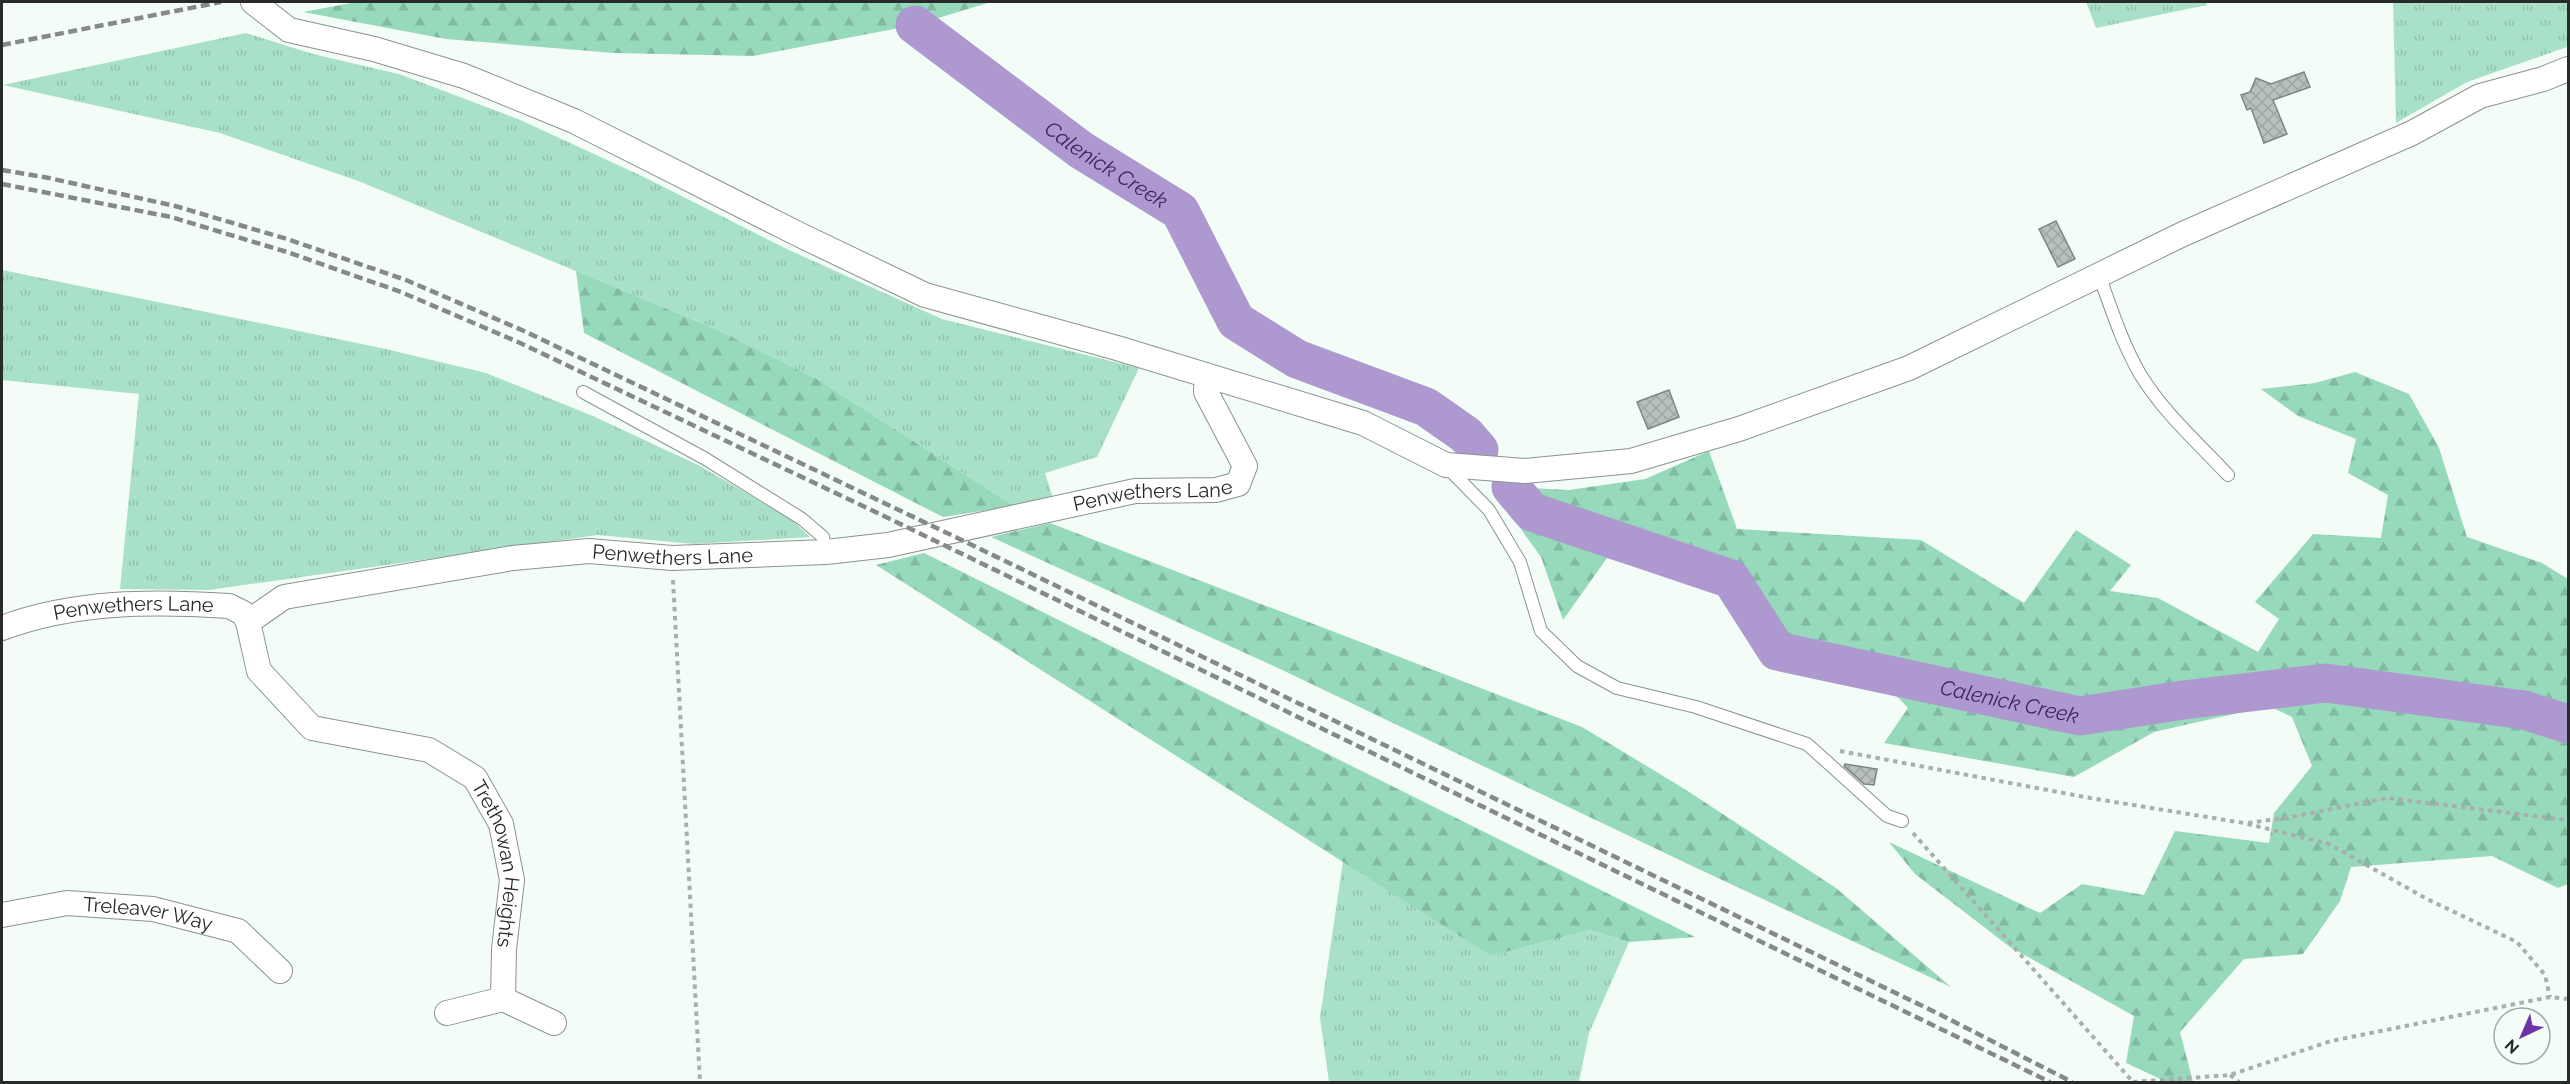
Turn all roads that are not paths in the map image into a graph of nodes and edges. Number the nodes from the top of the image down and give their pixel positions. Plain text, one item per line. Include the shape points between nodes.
1 (253, 2) edge
2 (2568, 69) edge
3 (2098, 275) junction
4 (1207, 376) junction
5 (583, 392) dead end
6 (1446, 465) junction
7 (2228, 475) dead end
8 (826, 552) junction
9 (248, 622) junction
10 (2, 628) edge
11 (1902, 821) road end
12 (2, 915) edge
13 (280, 971) dead end
14 (503, 999) junction
15 (447, 1013) dead end
16 (554, 1023) dead end

1 - 4 street via 289,30 374,49 453,73 574,121 925,295
2 - 3 street via 2480,96 2412,133
3 - 6 street via 1909,368 1739,429 1631,461 1525,471
3 - 7 lane via 2140,373 2173,416
4 - 6 street via 1363,423
4 - 8 street, Penwethers Lane via 1206,392 1245,466 1238,484 1216,490 1135,491 888,545
5 - 8 lane via 704,458 802,519 823,537
6 - 11 lane via 1489,510 1520,562 1541,631 1577,666 1617,688 1696,707 1807,744 1887,816
8 - 9 street, Penwethers Lane via 672,558 589,551 513,558 285,597
9 - 10 street, Penwethers Lane via 243,613 229,606 88,606 27,618
9 - 14 street, Trethowan Heights via 260,671 312,728 429,750 475,778 501,824 513,880 504,949
12 - 13 street, Treleaver Way via 67,903 153,909 238,931
14 - 15 street
14 - 16 street

